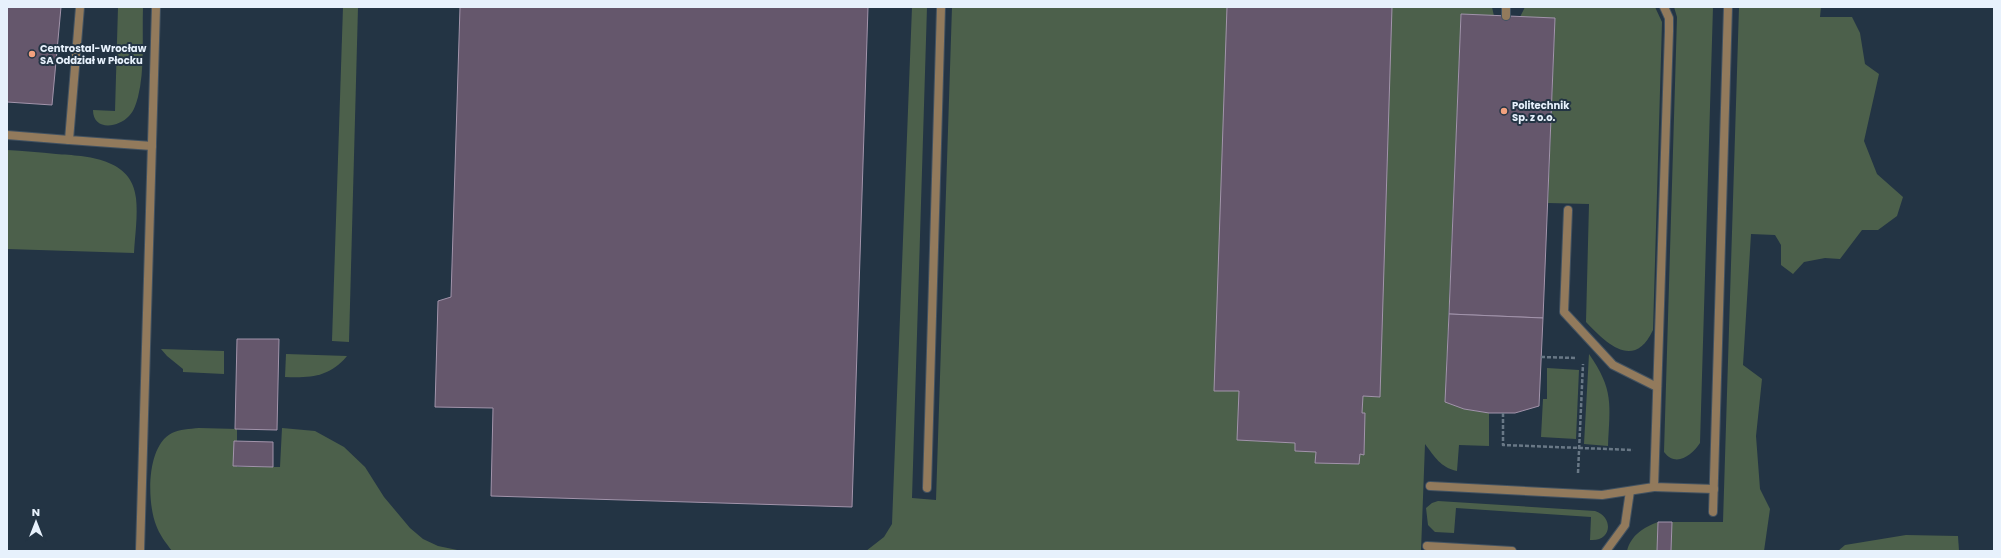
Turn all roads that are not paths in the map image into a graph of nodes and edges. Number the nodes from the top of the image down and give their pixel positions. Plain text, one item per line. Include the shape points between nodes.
1 (80, 7) edge
2 (156, 7) edge
3 (941, 7) edge
4 (1506, 7) edge
5 (1664, 7) edge
6 (1728, 7) edge
7 (1506, 16) dead end
8 (7, 134) edge
9 (69, 140) junction
10 (152, 146) junction
11 (1568, 210) dead end
12 (1657, 387) junction
13 (1430, 486) dead end
14 (1654, 487) junction
15 (927, 488) dead end
16 (1714, 489) junction
17 (1630, 491) junction
18 (1714, 512) dead end
19 (1427, 546) dead end
20 (140, 551) edge
21 (1512, 551) edge
22 (1606, 551) edge

1 - 9 street
2 - 10 street
3 - 15 street
4 - 7 street
5 - 12 street via 1669,30
6 - 16 street
8 - 9 street
9 - 10 street
10 - 20 street
11 - 12 street via 1564,312 1613,365
12 - 14 street
13 - 17 street via 1602,495
14 - 16 street
14 - 17 street
16 - 18 street
17 - 22 street via 1625,525
19 - 21 street

